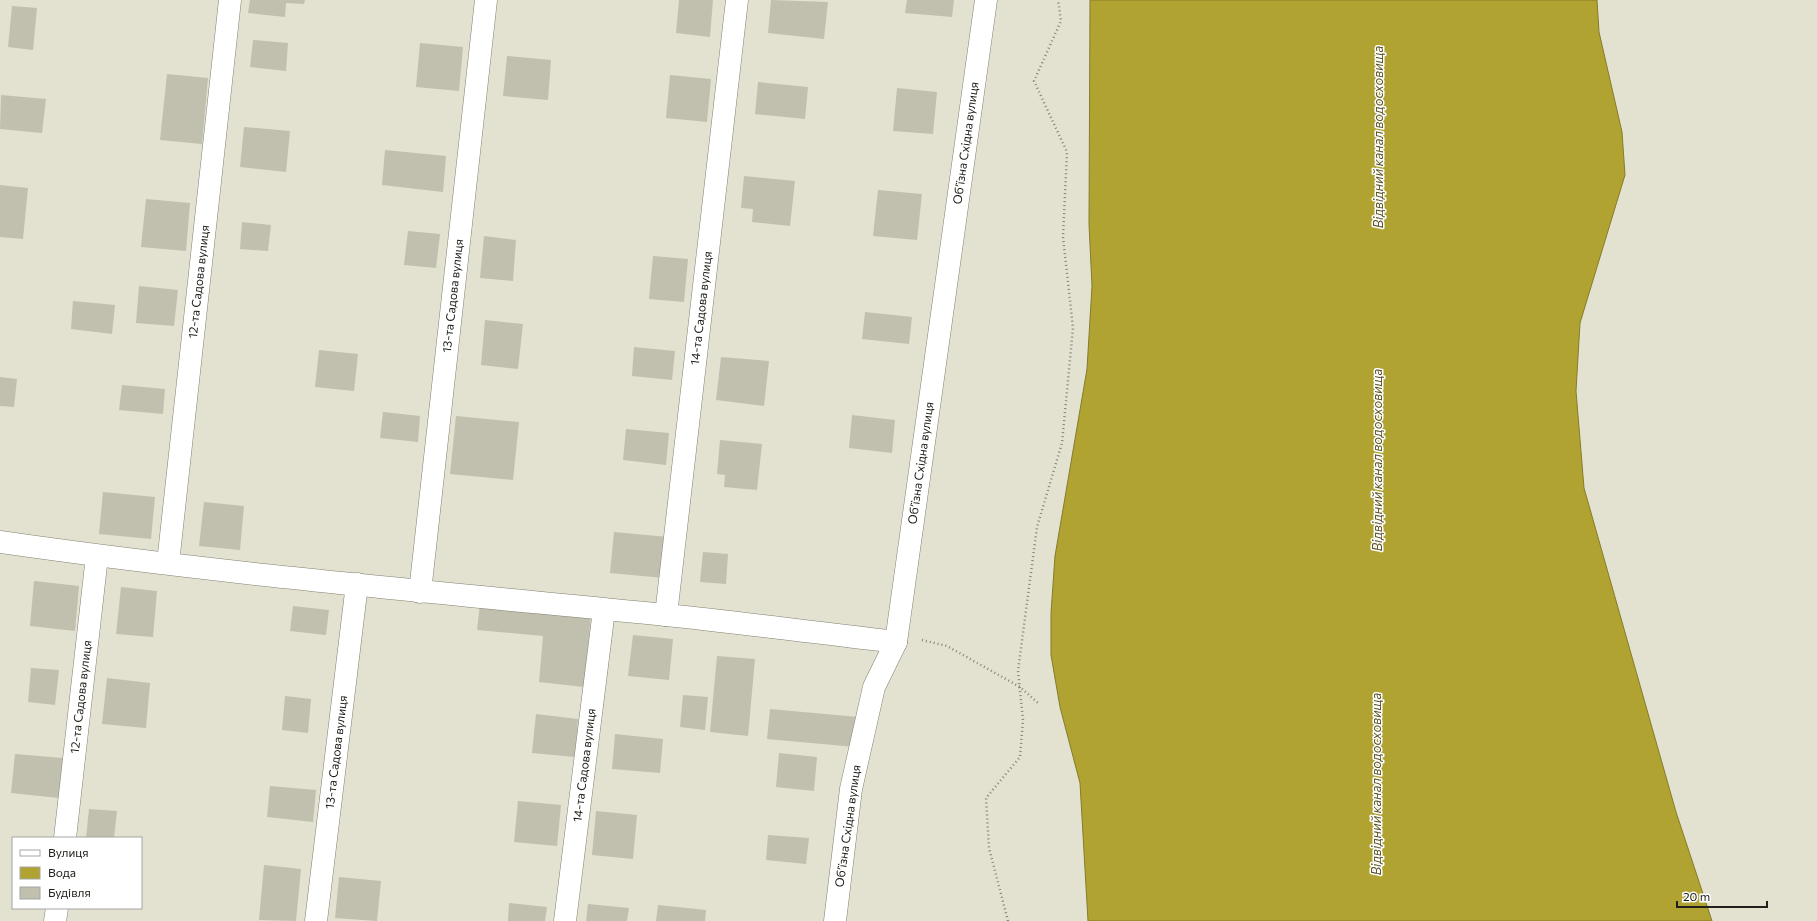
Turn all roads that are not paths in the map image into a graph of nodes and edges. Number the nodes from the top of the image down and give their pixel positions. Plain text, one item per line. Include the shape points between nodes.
1 (230, 0) edge
2 (486, 0) edge
3 (737, 0) edge
4 (986, 0) edge
5 (0, 542) edge
6 (96, 556) junction
7 (168, 564) junction
8 (357, 584) junction
9 (420, 592) junction
10 (604, 610) junction
11 (666, 615) junction
12 (896, 638) junction
13 (64, 837) edge
14 (57, 909) edge
15 (55, 921) edge
16 (316, 921) edge
17 (565, 921) edge
18 (835, 921) edge

1 - 7 street, 12-та Садова вулиця
2 - 9 street, 13-та Садова вулиця
3 - 11 street, 14-та Садова вулиця
4 - 12 street, Обʼїзна Східна вулиця
5 - 6 street
6 - 7 street
6 - 13 street, 12-та Садова вулиця
7 - 8 street
8 - 9 street
8 - 16 street, 13-та Садова вулиця
9 - 10 street
10 - 11 street
10 - 17 street, 14-та Садова вулиця
11 - 12 street
12 - 18 street, Обʼїзна Східна вулиця via 874,688 850,789
14 - 15 street

